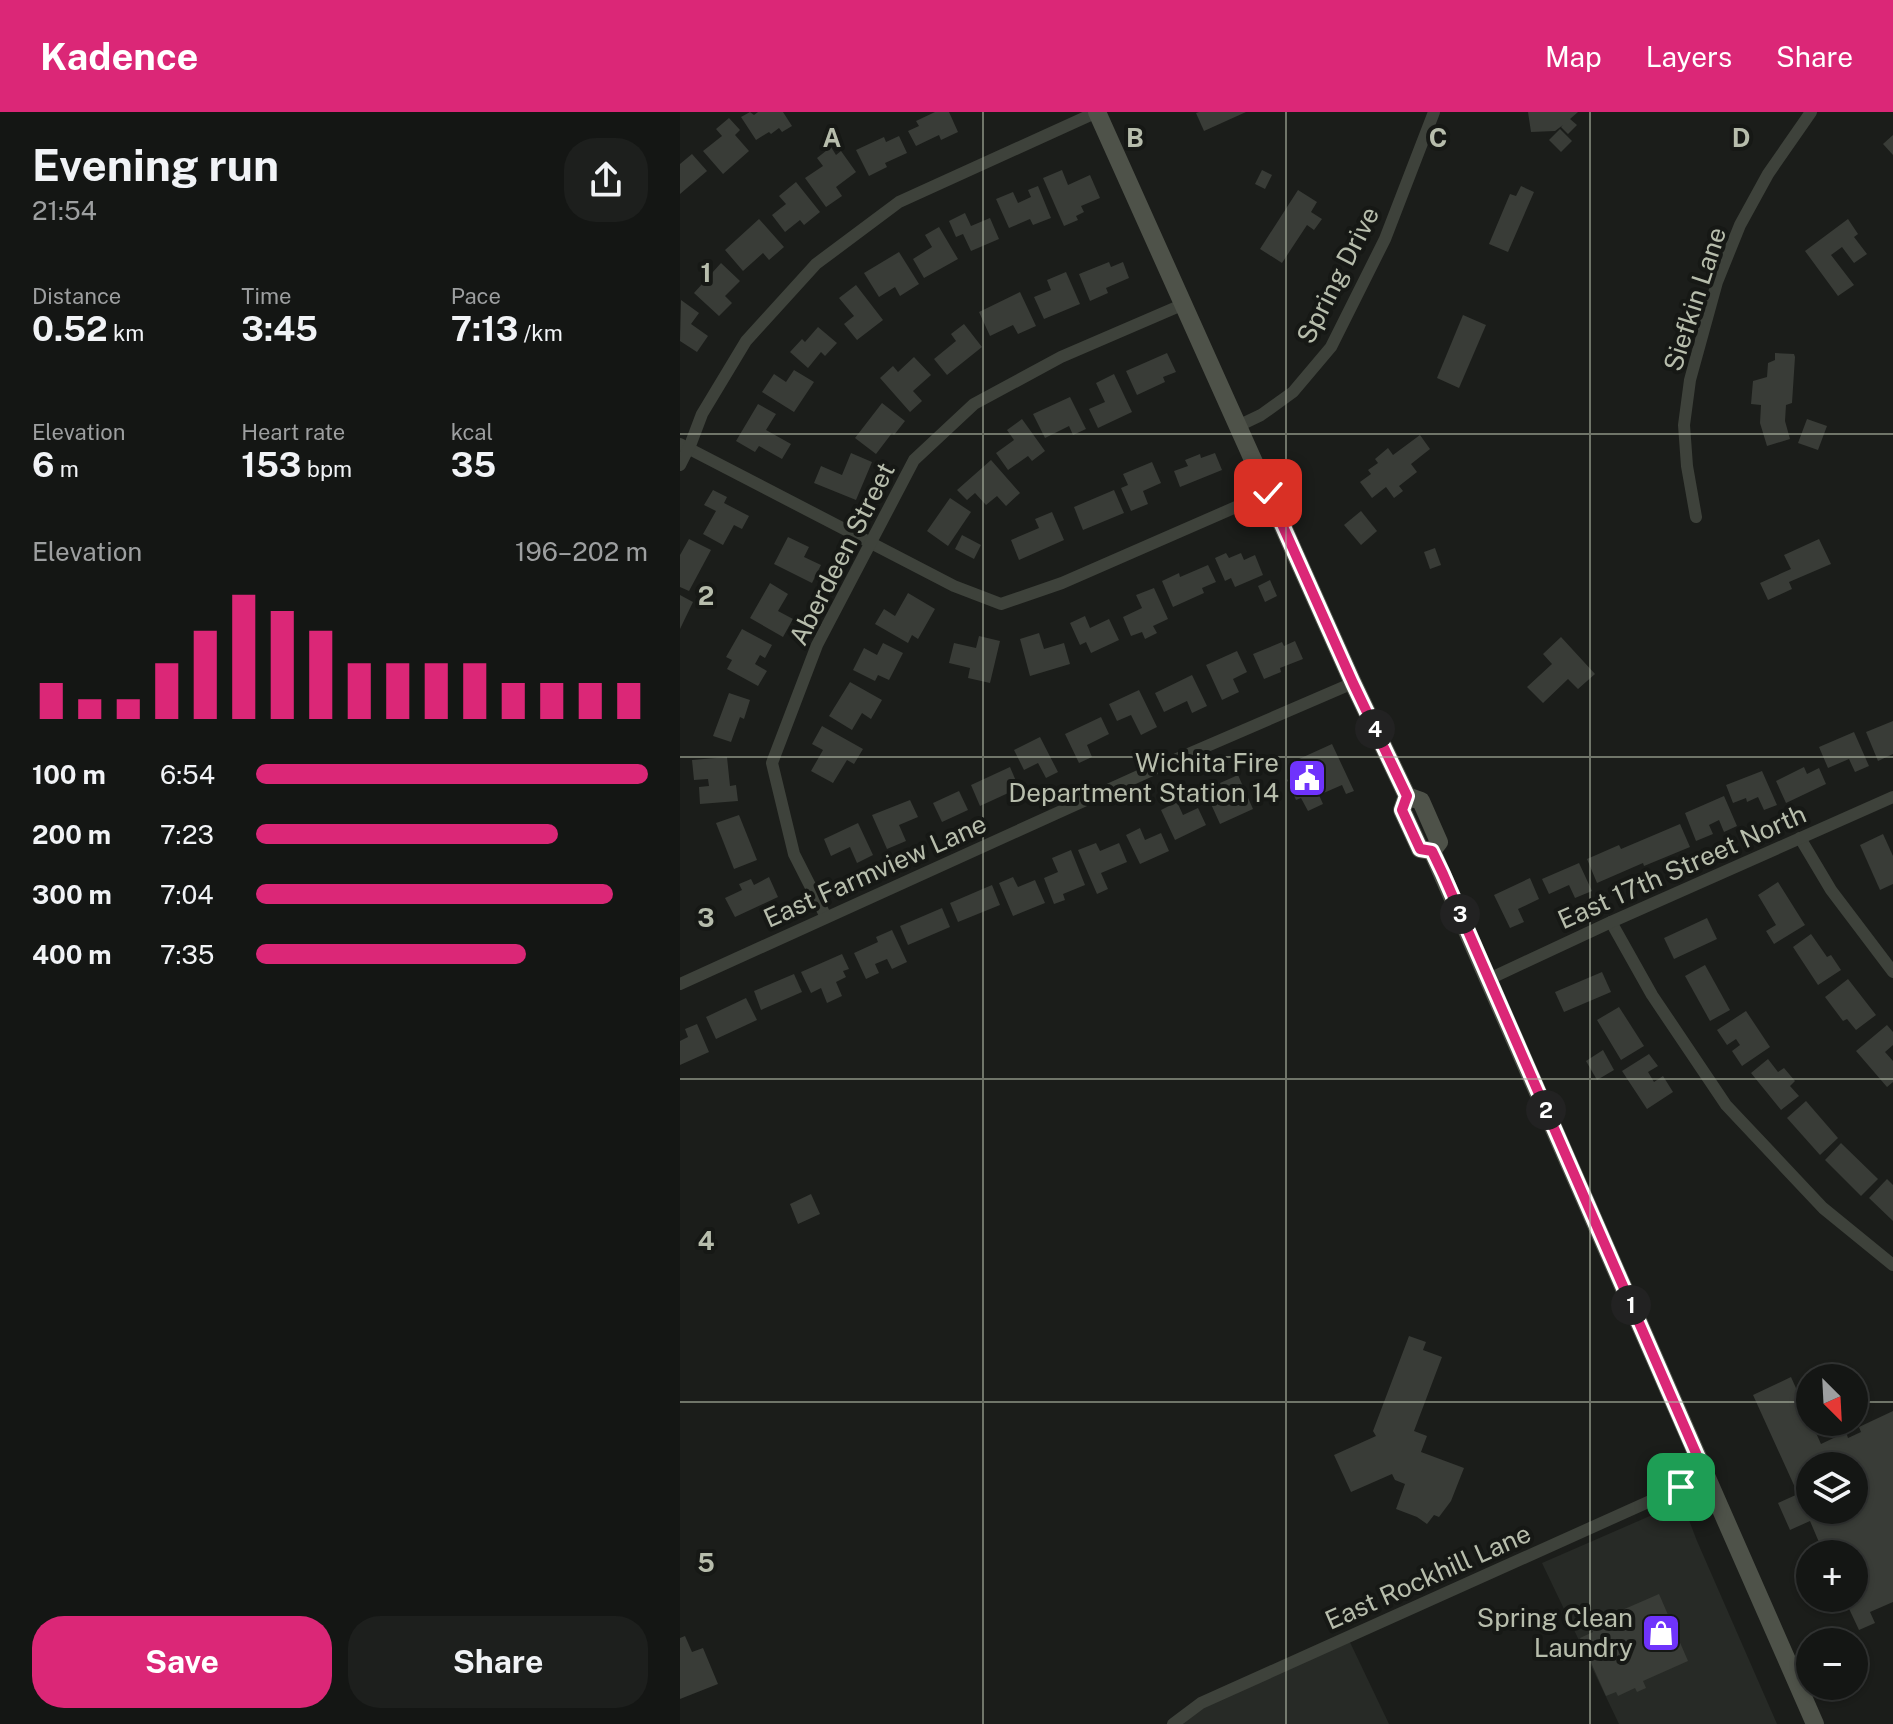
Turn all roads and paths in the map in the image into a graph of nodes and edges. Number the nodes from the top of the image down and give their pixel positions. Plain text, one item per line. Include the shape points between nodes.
1 (1097, 112) edge
2 (1434, 112) edge
3 (1811, 112) edge
4 (1184, 304) junction
5 (1238, 426) junction
6 (684, 446) edge
7 (680, 465) edge
8 (1268, 493) junction
9 (1696, 517) dead end
10 (870, 542) junction
11 (1353, 683) junction
12 (1893, 797) edge
13 (1800, 838) junction
14 (826, 917) junction
15 (1611, 922) junction
16 (1893, 972) edge
17 (1489, 979) junction
18 (680, 984) edge
19 (1893, 1265) edge
20 (1706, 1476) junction
21 (1173, 1724) edge
22 (1815, 1724) edge

1 - 4 main road
1 - 6 street via 899,202 816,264 746,341
2 - 5 street, Spring Drive via 1385,239 1331,347 1293,392
3 - 9 street, Siefkin Lane via 1768,174 1717,282 1690,380 1684,425
4 - 5 main road
4 - 10 street, Aberdeen Street via 1061,357 974,404 914,460
5 - 8 main road
6 - 7 street
6 - 10 street
8 - 10 street via 1062,583 1001,604
8 - 11 main road
10 - 14 street, Aberdeen Street via 817,645 772,763 794,854
11 - 14 street, East Farmview Lane
11 - 17 main road via 1407,796 1421,801 1439,842 1432,851
12 - 13 street, East 17th Street North
13 - 15 street, East 17th Street North
13 - 16 street via 1831,890
14 - 18 street, East Farmview Lane
15 - 17 street, East 17th Street North
15 - 19 street via 1652,995 1726,1105 1823,1208
17 - 20 main road
20 - 21 street, East Rockhill Lane via 1201,1703
20 - 22 main road

